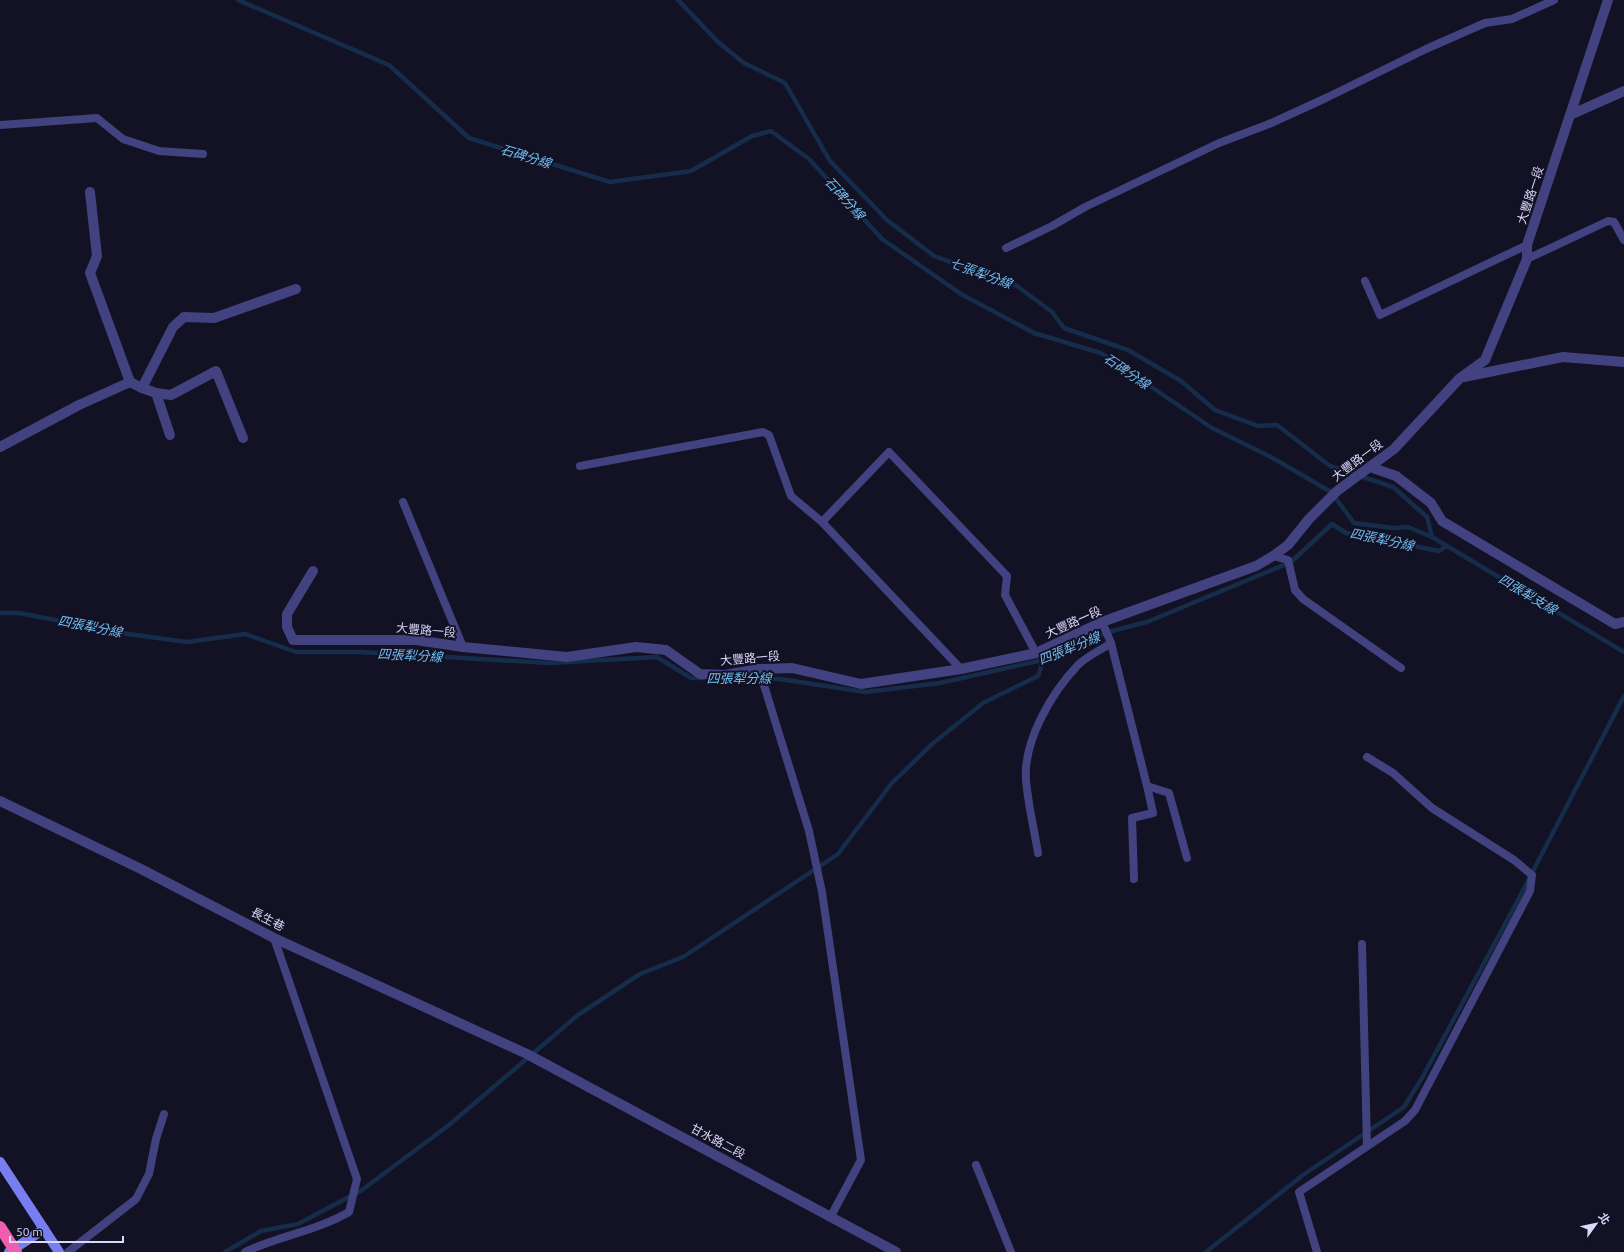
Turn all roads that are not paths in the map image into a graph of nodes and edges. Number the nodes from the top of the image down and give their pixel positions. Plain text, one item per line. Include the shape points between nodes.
1 (1554, 0) edge
2 (1608, 0) edge
3 (1624, 92) edge
4 (1570, 115) junction
5 (0, 125) edge
6 (203, 154) dead end
7 (90, 192) dead end
8 (1624, 240) edge
9 (1527, 245) junction
10 (1006, 248) dead end
11 (1527, 259) junction
12 (1365, 282) dead end
13 (296, 289) dead end
14 (1624, 362) edge
15 (1460, 378) junction
16 (130, 382) junction
17 (142, 388) junction
18 (156, 393) junction
19 (170, 435) dead end
20 (243, 438) dead end
21 (0, 447) edge
22 (580, 466) dead end
23 (1370, 467) junction
24 (403, 502) dead end
25 (822, 522) junction
26 (1274, 556) junction
27 (313, 570) dead end
28 (1102, 622) junction
29 (1624, 622) edge
30 (1111, 643) junction
31 (463, 647) junction
32 (1036, 653) junction
33 (759, 668) junction
34 (1401, 668) dead end
35 (961, 669) junction
36 (1367, 758) dead end
37 (1147, 786) junction
38 (0, 801) edge
39 (1038, 852) dead end
40 (1187, 858) dead end
41 (1134, 879) dead end
42 (274, 938) junction
43 (1362, 944) dead end
44 (527, 1054) joint
45 (164, 1114) dead end
46 (1367, 1146) junction
47 (0, 1162) edge
48 (976, 1165) dead end
49 (831, 1216) junction
50 (0, 1227) edge
51 (44, 1229) junction
52 (9, 1252) edge
53 (16, 1252) edge
54 (59, 1252) edge
55 (68, 1252) edge
56 (245, 1252) edge
57 (896, 1252) edge
58 (1011, 1252) edge
59 (1317, 1252) edge

1 - 10 lane via 1512,19 1485,23 1426,49 1326,98 1219,143 1085,206 1052,226
2 - 4 street, 大豐路一段
3 - 4 street
4 - 9 street, 大豐路一段
5 - 6 lane via 97,118 123,138 159,151
7 - 16 street via 97,256 90,273
8 - 11 lane via 1614,222 1608,221
9 - 11 street, 大豐路一段
9 - 12 lane via 1380,314
11 - 15 street, 大豐路一段 via 1485,360
13 - 17 street via 214,318 184,317 173,327
14 - 15 street via 1563,357
15 - 23 street, 大豐路一段 via 1394,449
16 - 17 street
16 - 21 street via 79,405
17 - 18 street
18 - 19 street
18 - 20 street via 171,395 216,371
22 - 25 lane via 763,432 769,435 791,496
23 - 26 street, 大豐路一段 via 1337,492 1309,519 1288,545
23 - 29 street via 1396,476 1431,503 1442,521 1615,624
24 - 31 lane
25 - 32 lane via 889,452 1007,576 1006,595
25 - 35 lane
26 - 28 street, 大豐路一段 via 1256,566
26 - 34 lane via 1288,560 1295,590 1303,599
27 - 31 street, 大豐路一段 via 287,614 287,627 293,640 416,640
28 - 30 lane
28 - 32 street, 大豐路一段
30 - 37 lane
30 - 39 lane via 1080,664 1058,688 1029,751 1026,779
31 - 33 street, 大豐路一段 via 567,657 636,647 666,650 700,674 725,675
32 - 35 street, 大豐路一段
33 - 35 street, 大豐路一段 via 792,668 861,684
33 - 49 lane via 809,831 822,892 861,1160
36 - 46 lane via 1393,773 1432,808 1514,860 1532,875 1530,892 1415,1110
37 - 40 lane via 1169,793
37 - 41 lane via 1154,813 1132,818
38 - 42 street, 長生巷
42 - 44 street, 長生巷
42 - 56 lane via 357,1179 349,1212 301,1233 265,1242
43 - 46 lane
44 - 49 street, 甘水路二段
45 - 55 lane via 156,1139 150,1174 136,1199
46 - 59 lane via 1298,1192
47 - 51 street
48 - 58 lane
49 - 57 street, 甘水路二段
50 - 53 highway
51 - 52 street
51 - 54 street

